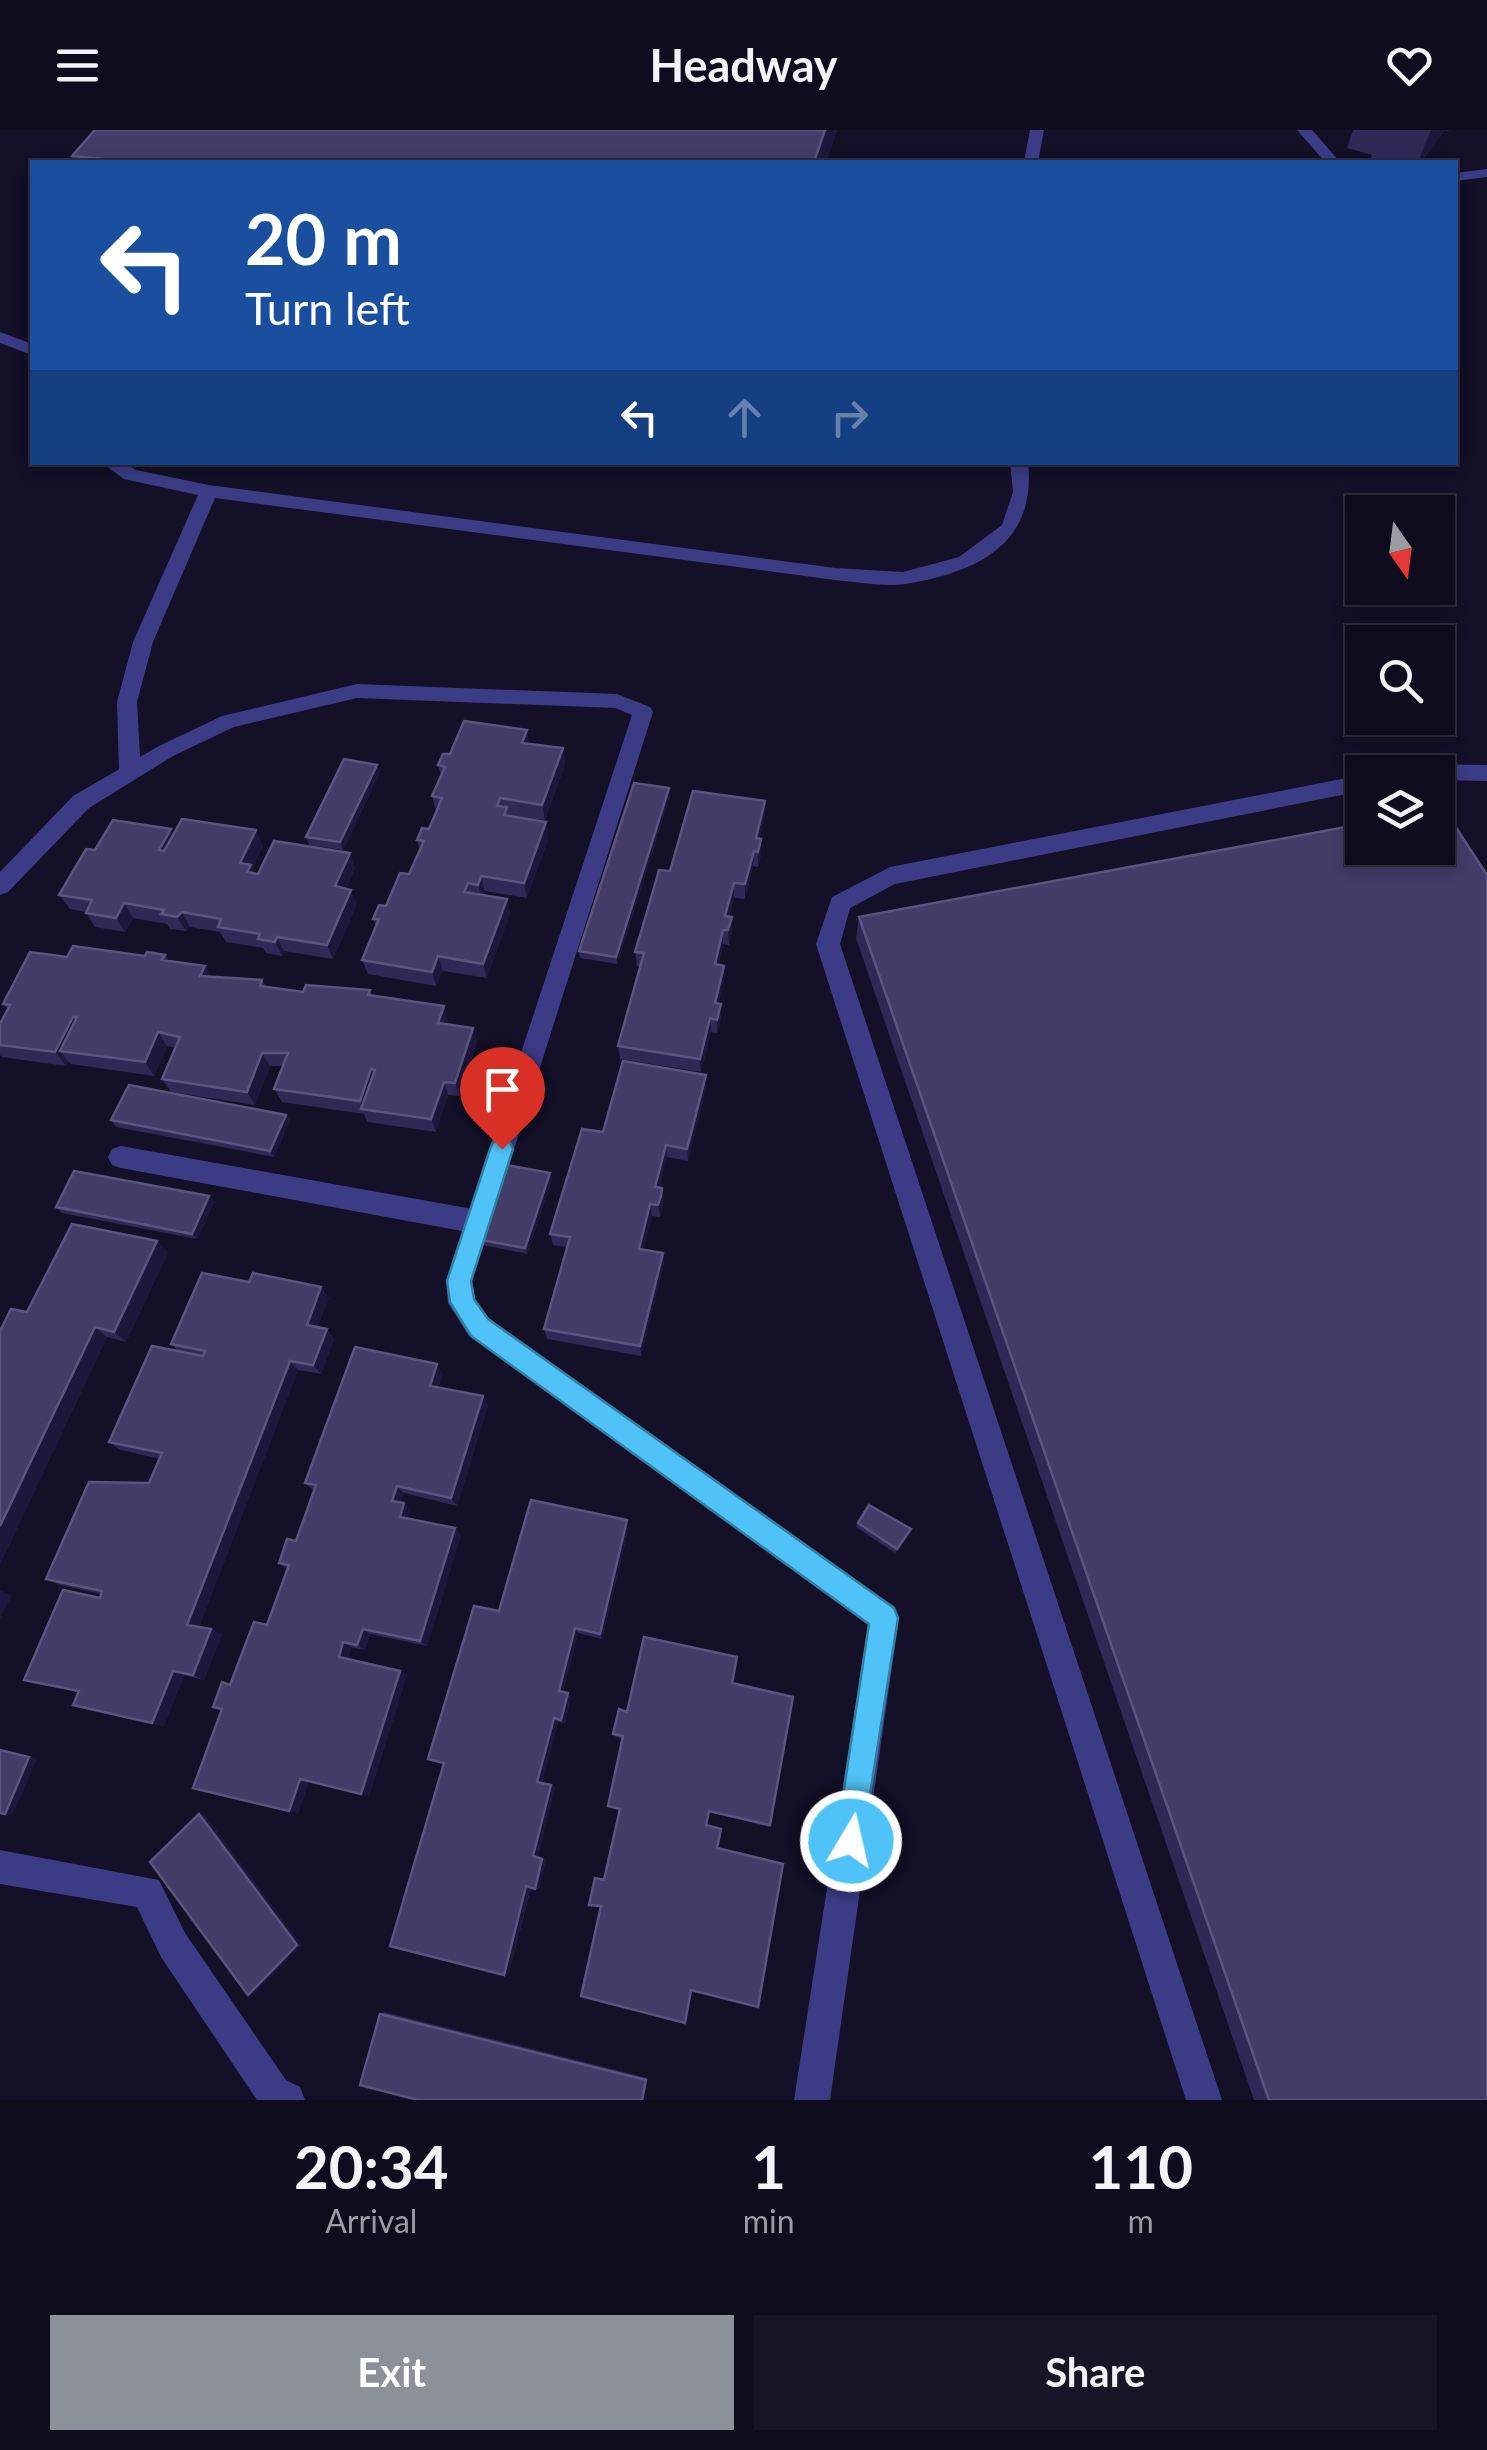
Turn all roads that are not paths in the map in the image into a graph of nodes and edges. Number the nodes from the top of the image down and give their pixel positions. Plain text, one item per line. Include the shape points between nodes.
1 (1036, 130) edge
2 (1305, 130) edge
3 (1031, 160) edge
4 (1332, 160) edge
5 (1487, 173) edge
6 (1458, 177) edge
7 (0, 338) edge
8 (30, 349) edge
9 (115, 465) edge
10 (1019, 465) edge
11 (209, 491) junction
12 (130, 773) junction
13 (1455, 773) edge
14 (1487, 773) edge
15 (1345, 786) edge
16 (0, 886) edge
17 (120, 1157) dead end
18 (478, 1222) junction
19 (0, 1868) edge
20 (287, 2100) edge
21 (812, 2100) edge
22 (1204, 2100) edge

1 - 3 street
2 - 4 street
5 - 6 street
7 - 8 street
9 - 11 street via 130,475
10 - 11 street via 1022,492 1010,528 966,560 903,578
11 - 12 street via 143,642 128,702
12 - 16 street via 82,802
12 - 18 street via 229,721 357,691 617,702 642,712
13 - 14 street
15 - 22 street via 890,876 840,903 828,944
17 - 18 street
18 - 21 street via 459,1281 462,1302 480,1328 884,1618
19 - 20 street via 147,1892 173,1946 273,2093

